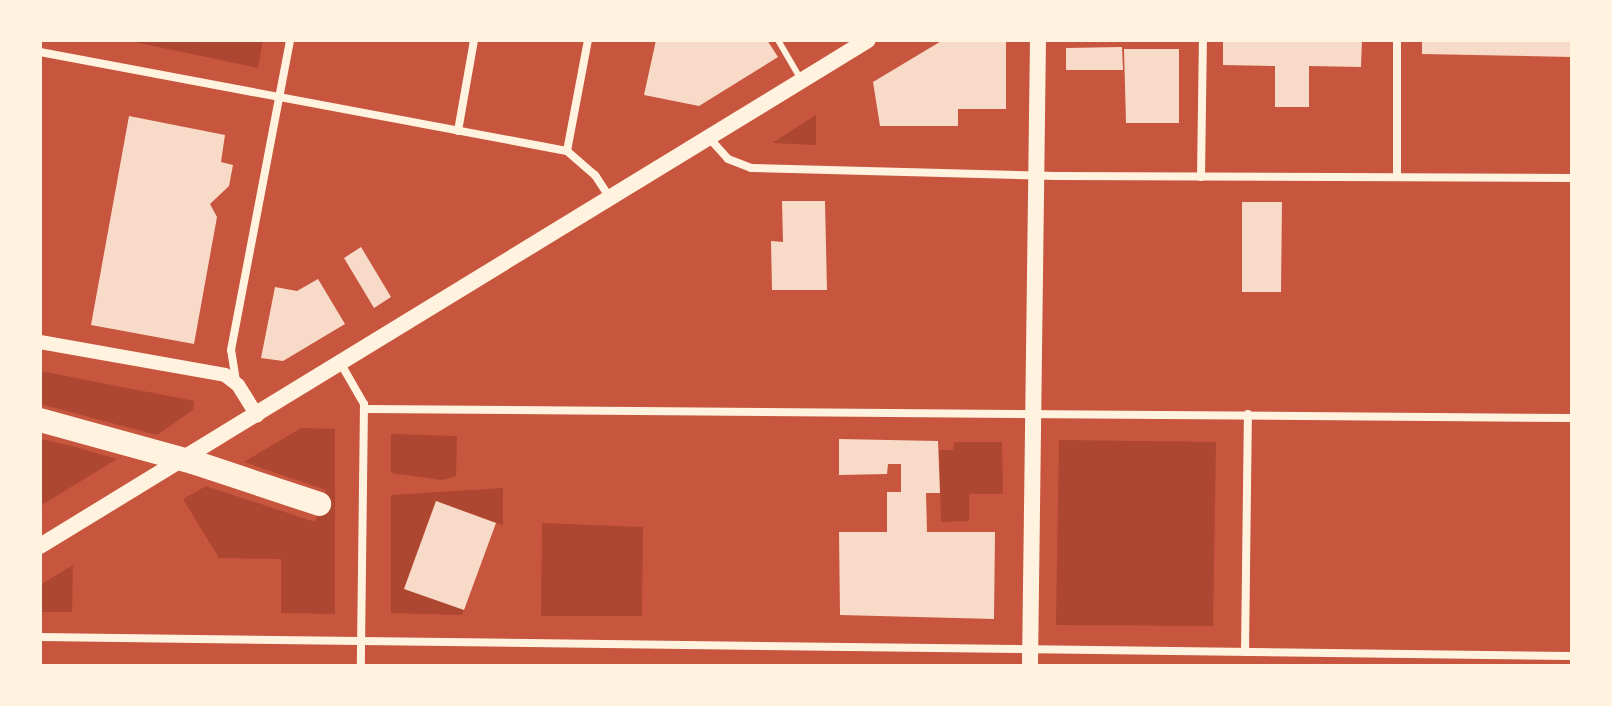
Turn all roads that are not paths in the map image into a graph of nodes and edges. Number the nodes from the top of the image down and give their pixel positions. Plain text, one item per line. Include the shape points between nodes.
1 (290, 40) edge
2 (474, 40) edge
3 (588, 40) edge
4 (778, 40) edge
5 (868, 40) edge
6 (1038, 40) edge
7 (1203, 40) edge
8 (1397, 40) edge
9 (40, 52) edge
10 (802, 81) junction
11 (279, 97) junction
12 (458, 131) junction
13 (711, 140) junction
14 (567, 151) junction
15 (1036, 176) junction
16 (1201, 177) junction
17 (1397, 177) junction
18 (1572, 178) edge
19 (611, 201) junction
20 (40, 342) edge
21 (341, 364) junction
22 (238, 385) junction
23 (364, 409) junction
24 (1032, 411) junction
25 (1248, 414) junction
26 (257, 415) junction
27 (1572, 418) edge
28 (40, 420) edge
29 (319, 504) dead end
30 (40, 546) edge
31 (40, 637) edge
32 (362, 642) junction
33 (1245, 652) junction
34 (1572, 656) edge
35 (1030, 658) edge
36 (361, 666) edge

1 - 11 street
2 - 12 street
3 - 14 street
4 - 10 lane
5 - 10 main road
6 - 15 main road
7 - 16 street
8 - 17 street
9 - 11 street
10 - 13 main road
11 - 12 street
11 - 22 street via 231,350
12 - 14 street
13 - 15 street via 728,159 751,168
13 - 19 main road
14 - 19 street via 595,175
15 - 16 street
15 - 24 main road
16 - 17 street
17 - 18 street
19 - 21 main road
20 - 22 street via 221,374
21 - 23 street
21 - 26 main road
22 - 26 street
23 - 24 street
23 - 32 street
24 - 25 street
24 - 35 main road
25 - 27 street
25 - 33 street
26 - 30 main road
28 - 29 highway
31 - 32 street
32 - 35 street
32 - 36 street
33 - 34 street
33 - 35 street

